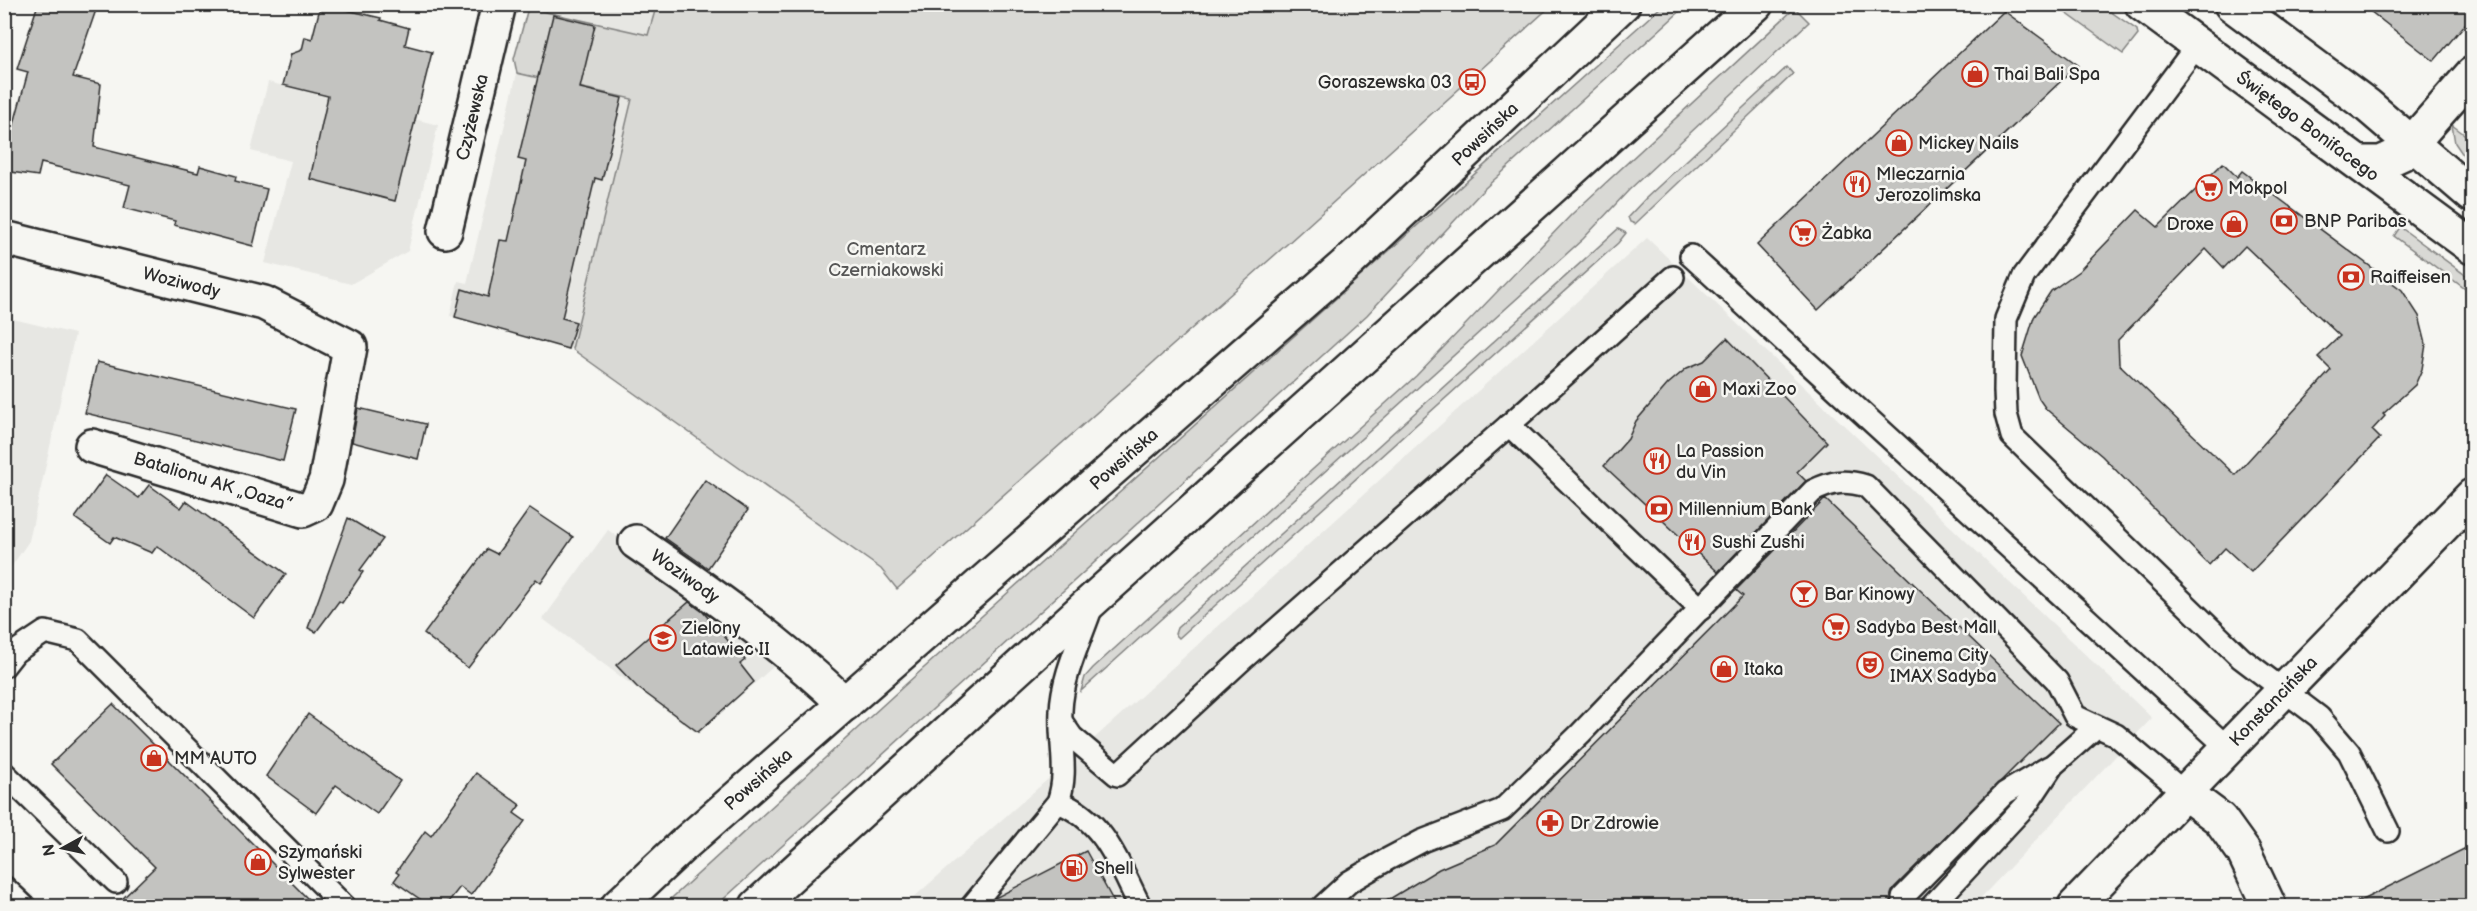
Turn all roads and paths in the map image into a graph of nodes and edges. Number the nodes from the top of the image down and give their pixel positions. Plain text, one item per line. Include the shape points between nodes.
1 (499, 4) edge
2 (1623, 4) edge
3 (1756, 4) edge
4 (2142, 4) edge
5 (2231, 4) edge
6 (2198, 44) junction
7 (2472, 74) edge
8 (2413, 144) junction
9 (2361, 163) junction
10 (2472, 195) edge
11 (445, 231) dead end
12 (4, 238) edge
13 (2472, 247) edge
14 (1691, 256) dead end
15 (1673, 277) dead end
16 (350, 347) joint
17 (1509, 425) junction
18 (92, 446) dead end
19 (2472, 496) edge
20 (636, 542) dead end
21 (1095, 598) junction
22 (1701, 609) junction
23 (4, 666) edge
24 (2283, 692) junction
25 (845, 704) junction
26 (1061, 721) junction
27 (2096, 727) junction
28 (2228, 748) junction
29 (2053, 765) junction
30 (4, 773) edge
31 (2185, 793) junction
32 (1058, 802) junction
33 (2388, 831) dead end
34 (116, 882) dead end
35 (4, 887) edge
36 (1903, 897) dead end
37 (24, 906) edge
38 (344, 906) edge
39 (618, 906) edge
40 (757, 906) edge
41 (972, 906) edge
42 (1140, 906) edge
43 (1323, 906) edge
44 (1932, 906) edge
45 (2074, 906) edge
46 (2269, 906) edge

1 - 11 street, Czyżewska
2 - 25 street, Powsińska via 1336,273
3 - 21 street
4 - 6 street, Świętego Bonifacego
5 - 8 street
6 - 9 street, Świętego Bonifacego
6 - 24 lane via 2024,276 2006,318 2006,414 2012,436 2241,658
7 - 8 street
8 - 9 street via 2381,163
8 - 10 street
9 - 13 street, Świętego Bonifacego
12 - 16 street, Woziwody via 264,303
14 - 28 lane
15 - 17 lane
16 - 18 street, Batalionu AK „Oaza” via 326,480 316,504 303,510
17 - 22 lane
17 - 26 lane via 1117,775 1072,737
19 - 24 street, Konstancińska
20 - 25 street, Woziwody via 805,665
21 - 26 lane via 1065,683
21 - 40 street
22 - 27 lane via 1813,491 1831,482 1866,486 2057,681 2075,716
22 - 43 lane via 1502,810 1422,841 1388,859 1349,882
23 - 38 lane via 15,652 45,632 78,640
24 - 28 street, Konstancińska
24 - 33 lane via 2319,717 2349,752
25 - 39 street, Powsińska
26 - 32 lane via 1065,783
27 - 29 lane
27 - 31 lane via 2116,735
28 - 31 street, Konstancińska
29 - 36 lane via 2005,793
29 - 44 lane via 2027,804
30 - 34 lane
31 - 45 street, Konstancińska
31 - 46 street via 2220,819 2243,851
32 - 41 lane
32 - 42 lane via 1074,808 1099,829
35 - 37 lane

